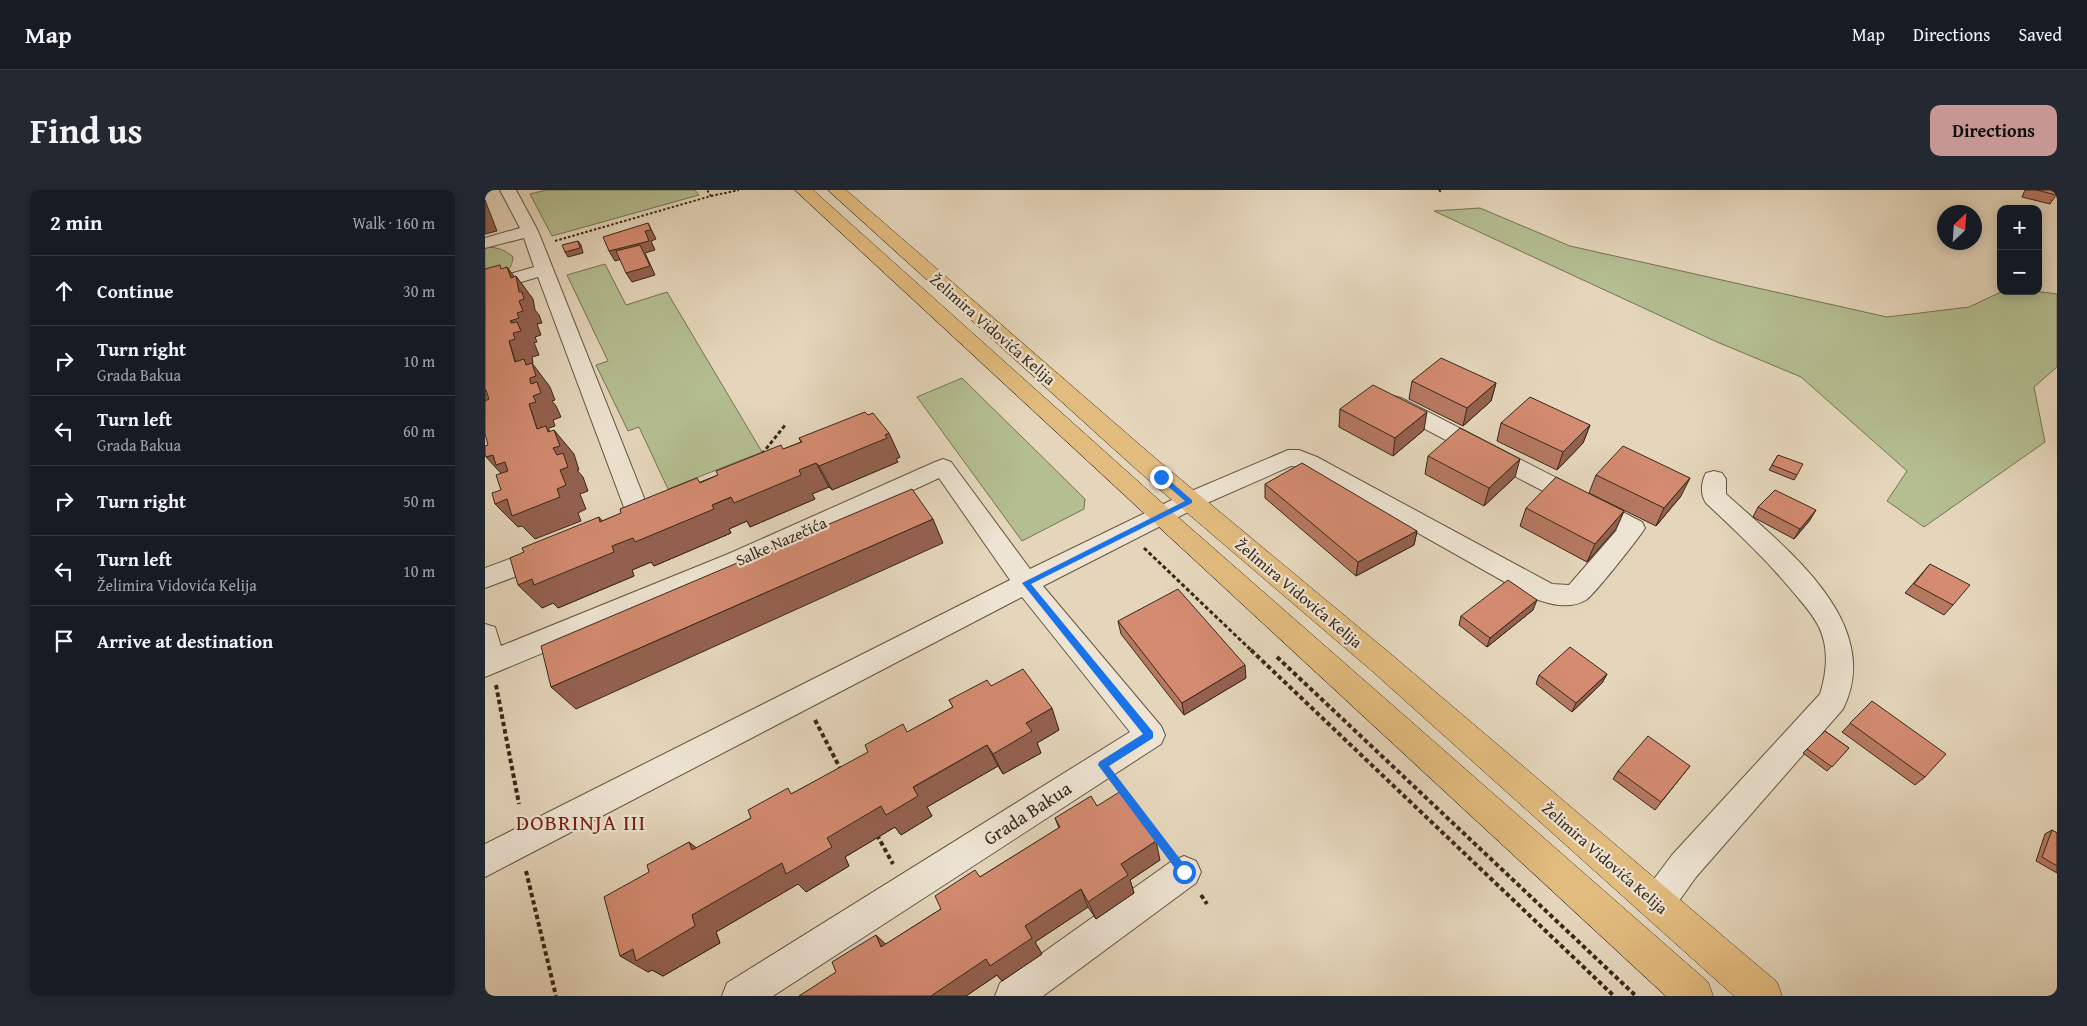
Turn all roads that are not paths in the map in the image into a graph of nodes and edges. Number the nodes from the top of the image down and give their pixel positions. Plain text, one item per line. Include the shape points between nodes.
1 (528, 190) edge
2 (803, 190) edge
3 (836, 190) edge
4 (509, 192) edge
5 (532, 238) junction
6 (485, 243) edge
7 (544, 270) junction
8 (485, 287) edge
9 (1393, 403) edge
10 (1714, 479) dead end
11 (1190, 502) junction
12 (1161, 516) junction
13 (640, 518) edge
14 (1633, 528) joint
15 (567, 546) edge
16 (485, 578) edge
17 (1026, 583) junction
18 (485, 635) edge
19 (488, 663) edge
20 (485, 861) edge
21 (1184, 872) road end
22 (1657, 903) junction
23 (740, 996) edge
24 (1013, 996) edge
25 (1694, 996) edge
26 (1763, 996) edge

1 - 4 street
2 - 12 main road, Želimira Vidovića Kelija
3 - 11 main road, Želimira Vidovića Kelija
4 - 5 street
5 - 6 street
5 - 7 street
7 - 8 street
7 - 13 street
9 - 14 street
10 - 22 street via 1714,497 1764,544 1830,621 1840,649 1840,679 1833,700 1684,866
11 - 12 street
11 - 14 street via 1278,461 1299,458 1553,596 1577,593
11 - 22 main road, Želimira Vidovića Kelija via 1382,663
12 - 17 street
12 - 25 main road, Želimira Vidovića Kelija
15 - 16 street
17 - 19 street, Salke Nazečića via 943,467 737,561
17 - 20 street
17 - 23 street, Grada Bakua via 1150,735
18 - 19 street
21 - 24 street
22 - 26 main road, Želimira Vidovića Kelija

